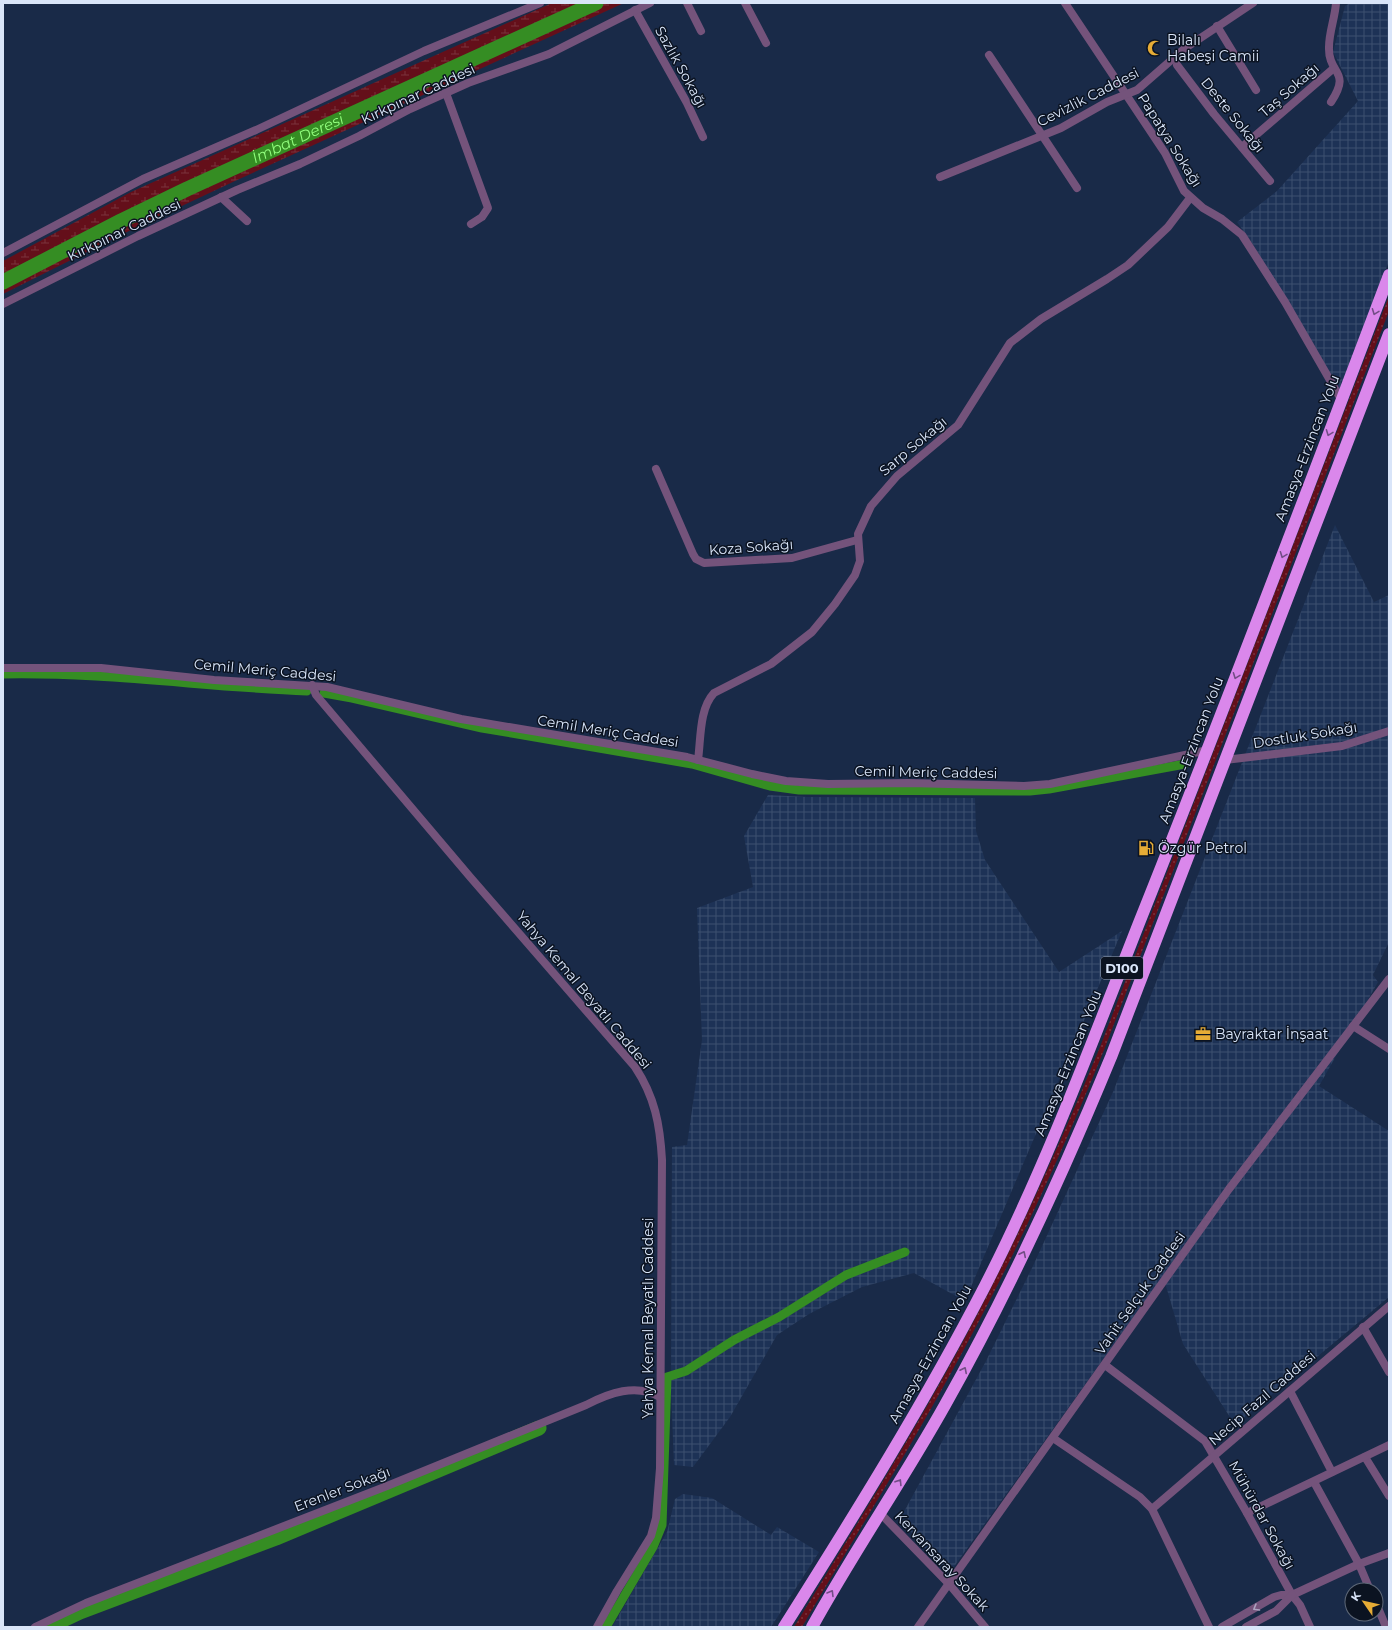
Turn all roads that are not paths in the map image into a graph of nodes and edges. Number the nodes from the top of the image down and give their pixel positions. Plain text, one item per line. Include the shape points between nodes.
1 (540, 3) edge
2 (650, 3) edge
3 (687, 3) edge
4 (745, 3) edge
5 (1065, 3) edge
6 (1253, 3) edge
7 (1336, 3) edge
8 (635, 10) junction
9 (1217, 26) junction
10 (701, 32) dead end
11 (766, 43) dead end
12 (988, 55) dead end
13 (1177, 65) dead end
14 (1334, 68) junction
15 (1256, 90) dead end
16 (446, 93) junction
17 (1126, 94) junction
18 (1331, 102) dead end
19 (1042, 135) junction
20 (703, 137) dead end
21 (1242, 147) junction
22 (940, 177) dead end
23 (1270, 181) dead end
24 (1077, 188) dead end
25 (221, 198) junction
26 (1190, 198) junction
27 (247, 221) dead end
28 (471, 224) dead end
29 (3, 253) edge
30 (1389, 275) edge
31 (3, 304) edge
32 (1389, 334) edge
33 (1342, 401) junction
34 (656, 468) dead end
35 (857, 540) junction
36 (3, 668) edge
37 (312, 685) junction
38 (1389, 730) edge
39 (1208, 750) junction
40 (698, 760) junction
41 (1225, 760) junction
42 (1389, 979) edge
43 (1354, 1026) junction
44 (1389, 1049) edge
45 (1389, 1306) edge
46 (1363, 1327) junction
47 (1105, 1365) junction
48 (1389, 1372) edge
49 (1290, 1391) junction
50 (660, 1397) junction
51 (1053, 1438) junction
52 (1389, 1445) edge
53 (1215, 1456) junction
54 (1365, 1457) junction
55 (1332, 1472) junction
56 (1314, 1482) junction
57 (1389, 1496) edge
58 (1152, 1509) junction
59 (880, 1513) junction
60 (1247, 1513) junction
61 (1389, 1553) edge
62 (1359, 1564) junction
63 (1367, 1582) edge
64 (949, 1584) junction
65 (1292, 1595) junction
66 (35, 1627) edge
67 (597, 1627) edge
68 (784, 1627) edge
69 (812, 1627) edge
70 (918, 1627) edge
71 (985, 1627) edge
72 (1209, 1627) edge
73 (1222, 1627) edge
74 (1246, 1627) edge
75 (1310, 1627) edge

1 - 29 street via 424,51 256,130 143,179
2 - 8 street, Kırkpınar Caddesi
3 - 10 street
4 - 11 street
5 - 17 street, Papatya Sokağı
6 - 9 street, Cevizlik Caddesi
7 - 14 street via 1329,46
8 - 16 street, Kırkpınar Caddesi via 549,54
8 - 20 street, Sazlık Sokağı
9 - 15 street
9 - 17 street, Cevizlik Caddesi via 1184,49 1144,85
12 - 19 street
13 - 21 street, Deste Sokağı
14 - 18 street via 1340,85
14 - 21 street, Taş Sokağı
16 - 25 street, Kırkpınar Caddesi via 300,164
16 - 28 street via 488,208 482,217
17 - 19 street, Cevizlik Caddesi via 1061,128
17 - 26 street, Papatya Sokağı via 1165,153
19 - 22 street, Cevizlik Caddesi
19 - 24 street
21 - 23 street, Deste Sokağı
25 - 27 street
25 - 31 street, Kırkpınar Caddesi via 138,236
26 - 33 street, Papatya Sokağı via 1242,235 1285,302
26 - 35 street, Sarp Sokağı via 1168,227 1128,265 1041,319 1010,344 958,425 911,463 877,497 866,515
30 -> 33 highway, Amasya-Erzincan Yolu / D100
32 - 41 highway, D100
33 -> 39 highway, Amasya-Erzincan Yolu / D100
34 - 35 street, Koza Sokağı via 693,554 704,563 792,558
35 - 40 street, Sarp Sokağı via 860,561 855,575 812,632 771,664 724,687 709,698 703,719
36 - 37 street, Cemil Meriç Caddesi via 101,668 214,680
37 - 40 street, Cemil Meriç Caddesi via 355,692 461,719
37 - 50 street, Yahya Kemal Beyatlı Caddesi via 316,695 619,1047 649,1090 659,1120 662,1160
38 - 41 street, Dostluk Sokağı via 1342,746
39 - 40 street, Cemil Meriç Caddesi via 1078,779 1024,786 806,783 769,778
39 - 68 highway, Amasya-Erzincan Yolu / D100 via 1078,1081 994,1267 891,1456
59 -> 41 highway, D100 via 955,1388 1053,1192 1111,1057
42 - 43 street, Vahit Selçuk Caddesi
43 - 44 street
43 - 47 street, Vahit Selçuk Caddesi via 1229,1189
45 - 46 street, Necip Fazıl Caddesi
46 - 48 street
46 - 49 street, Necip Fazıl Caddesi
47 - 51 street, Vahit Selçuk Caddesi
47 - 53 street, Mühürdar Sokağı via 1200,1436
49 - 53 street, Necip Fazıl Caddesi
49 - 55 street
50 - 66 street, Erenler Sokağı via 650,1391 638,1389 618,1391 387,1486 86,1603
50 - 67 street, Yahya Kemal Beyatlı Caddesi via 660,1468 654,1526 651,1536
51 - 58 street
51 - 64 street, Vahit Selçuk Caddesi
52 - 54 street
53 - 58 street, Necip Fazıl Caddesi
53 - 60 street, Mühürdar Sokağı
54 - 55 street
54 - 57 street
55 - 56 street
56 - 60 street
56 - 62 street
58 - 72 street
59 - 64 street, Kervansaray Sokak
69 -> 59 highway, D100
60 - 65 street, Mühürdar Sokağı
61 - 62 street
62 - 63 street
62 - 65 street
64 - 70 street, Vahit Selçuk Caddesi
64 - 71 street, Kervansaray Sokak
65 -> 73 street via 1274,1597
65 - 74 street via 1276,1611
65 - 75 street, Mühürdar Sokağı via 1300,1605

